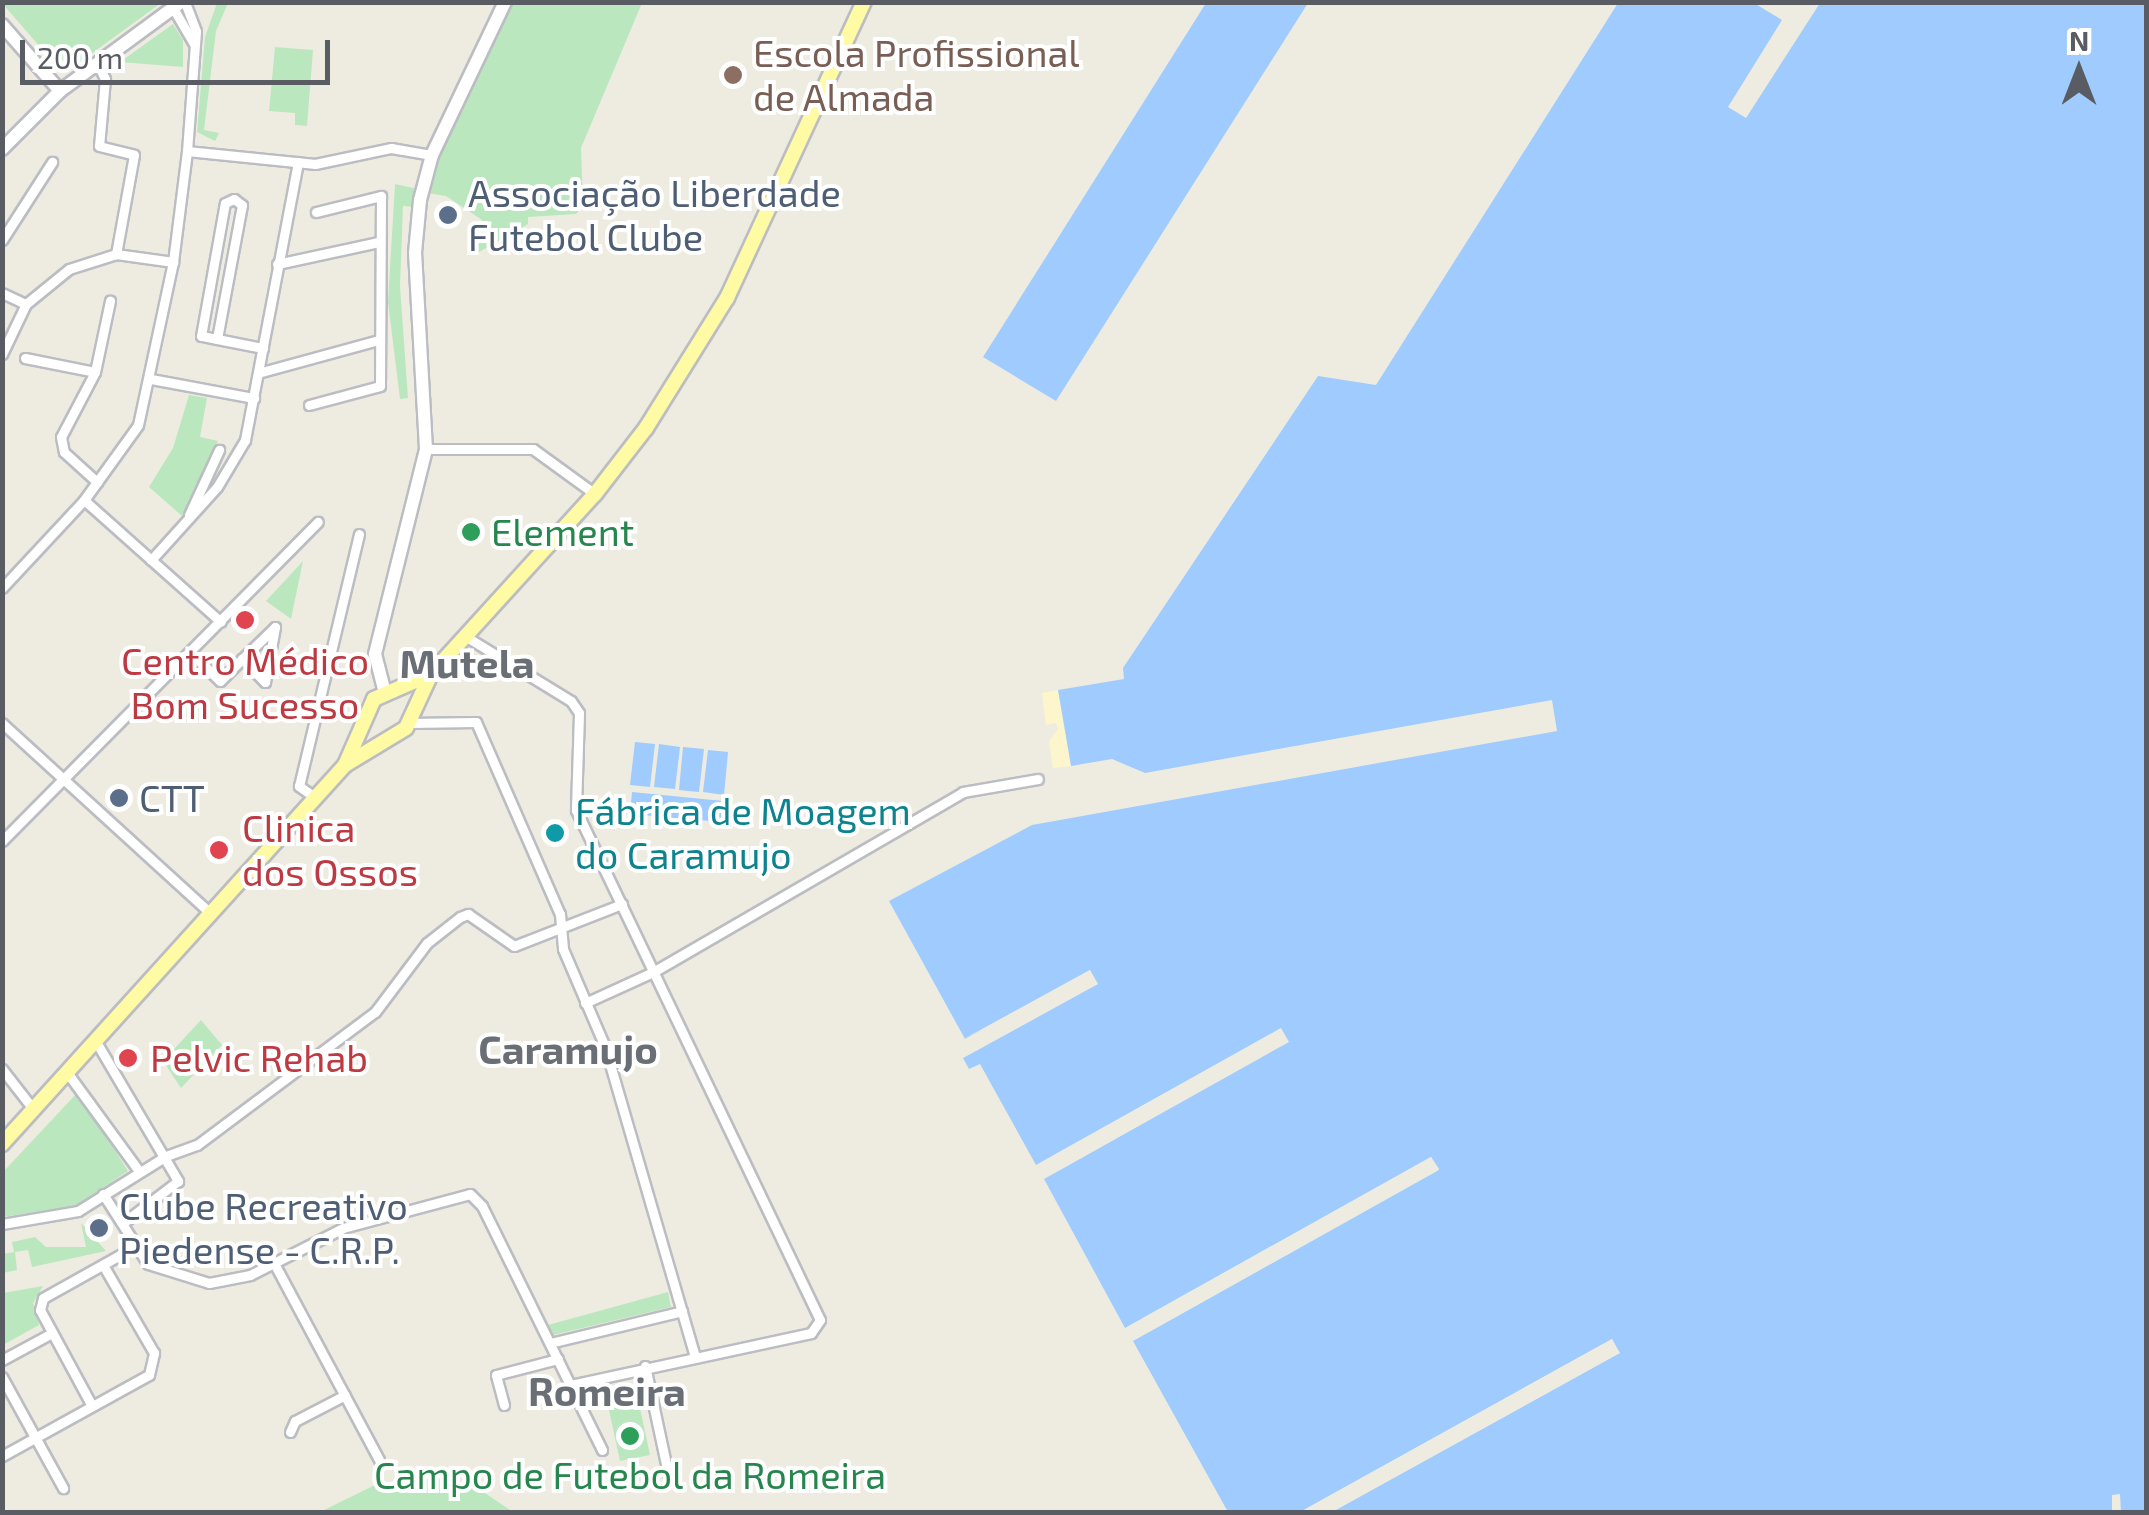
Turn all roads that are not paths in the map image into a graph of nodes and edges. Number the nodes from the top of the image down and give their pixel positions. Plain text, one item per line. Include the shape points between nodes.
1 (505, 2) edge
2 (864, 2) edge
3 (180, 4) edge
4 (2, 24) edge
5 (98, 64) junction
6 (60, 91) junction
7 (2, 149) edge
8 (187, 151) junction
9 (432, 154) junction
10 (52, 162) dead end
11 (298, 162) junction
12 (316, 212) dead end
13 (2, 240) edge
14 (379, 242) junction
15 (116, 254) junction
16 (173, 262) junction
17 (278, 264) junction
18 (2, 293) edge
19 (110, 301) dead end
20 (26, 304) junction
21 (217, 338) junction
22 (379, 340) junction
23 (262, 348) junction
24 (2, 354) edge
25 (25, 358) dead end
26 (96, 372) junction
27 (258, 372) junction
28 (151, 378) junction
29 (254, 398) junction
30 (309, 405) dead end
31 (426, 449) junction
32 (219, 450) dead end
33 (97, 482) junction
34 (595, 494) junction
35 (84, 500) junction
36 (188, 520) junction
37 (318, 522) dead end
38 (360, 534) dead end
39 (151, 560) junction
40 (2, 588) edge
41 (221, 622) junction
42 (465, 636) junction
43 (191, 654) junction
44 (242, 659) junction
45 (431, 674) junction
46 (388, 693) junction
47 (368, 709) junction
48 (410, 721) junction
49 (2, 723) edge
50 (391, 736) junction
51 (346, 764) junction
52 (68, 780) junction
53 (1038, 780) dead end
54 (316, 798) junction
55 (2, 841) edge
56 (622, 904) junction
57 (210, 913) junction
58 (561, 927) junction
59 (653, 972) junction
60 (584, 1003) junction
61 (95, 1040) junction
62 (2, 1069) edge
63 (66, 1072) junction
64 (29, 1114) junction
65 (2, 1144) edge
66 (166, 1156) junction
67 (139, 1172) junction
68 (103, 1194) junction
69 (122, 1223) junction
70 (2, 1224) edge
71 (136, 1246) junction
72 (103, 1265) junction
73 (276, 1265) junction
74 (682, 1311) junction
75 (52, 1334) junction
76 (550, 1343) junction
77 (694, 1354) junction
78 (2, 1360) edge
79 (558, 1360) junction
80 (645, 1366) junction
81 (2, 1377) edge
82 (570, 1385) junction
83 (345, 1395) junction
84 (504, 1405) dead end
85 (92, 1406) junction
86 (290, 1432) dead end
87 (36, 1437) junction
88 (602, 1450) dead end
89 (2, 1456) edge
90 (380, 1460) dead end
91 (669, 1478) dead end
92 (63, 1488) dead end

1 - 9 street
2 - 34 main road via 727,298 664,401
3 - 5 street
3 - 8 street via 194,44
4 - 6 street
5 - 6 street
5 - 15 street via 105,80 100,146 134,155
6 - 7 street
8 - 11 street
8 - 16 street
9 - 11 street via 391,148
9 - 31 street via 415,253
10 - 13 street
11 - 17 street
12 - 14 street via 381,196
14 - 17 street
14 - 22 street
15 - 16 street
15 - 20 street via 70,269
16 - 28 street
17 - 23 street
18 - 20 street
19 - 26 street
20 - 24 street
21 - 21 street via 242,205 234,199 225,203 201,336
21 - 23 street
22 - 27 street
22 - 30 street via 380,386
23 - 27 street
25 - 26 street
26 - 33 street via 61,438 64,452
27 - 29 street
28 - 29 street
28 - 33 street via 138,425
29 - 36 street via 246,440
31 - 34 street via 534,449
31 - 46 street via 375,654
32 - 36 street via 198,485
33 - 35 street
34 - 42 main road
35 - 39 street
35 - 40 street
36 - 39 street
37 - 41 street
38 - 54 street via 299,786
39 - 41 street
41 - 43 street
42 - 45 main road
42 - 56 street via 570,701 582,732 576,810
43 - 44 street via 220,681
43 - 52 street
44 - 44 street via 253,648 275,626 265,682
45 - 46 main road
45 - 48 main road
46 - 47 main road
46 - 48 main road via 406,700
47 - 50 main road via 375,730
47 - 51 main road
48 - 50 main road
48 - 58 street via 476,722
49 - 52 street
50 - 51 main road
51 - 54 main road
52 - 55 street
52 - 57 street
53 - 59 street via 963,792
54 - 57 main road
56 - 58 street
56 - 59 street
57 - 61 main road
58 - 60 street
58 - 66 street via 514,946 468,914 460,917 427,943 375,1012 196,1145
59 - 60 street
59 - 77 street via 820,1327
60 - 74 street via 604,1047
61 - 63 main road
61 - 66 street
62 - 64 street
63 - 64 main road
63 - 67 street
64 - 65 main road
66 - 67 street
66 - 69 street via 178,1181
67 - 68 street
68 - 69 street
68 - 70 street via 78,1211
69 - 71 street
71 - 72 street
71 - 73 street via 161,1272 209,1283
72 - 75 street via 42,1298 40,1310
72 - 85 street via 154,1364 149,1374
73 - 76 street via 343,1228 466,1193 480,1202
73 - 83 street
74 - 76 street
74 - 77 street
75 - 78 street
75 - 85 street
76 - 79 street
77 - 80 street
79 - 82 street
79 - 84 street via 496,1375
80 - 82 street
80 - 91 street
81 - 87 street
82 - 88 street
83 - 86 street via 295,1421
83 - 90 street
85 - 87 street
87 - 89 street
87 - 92 street

